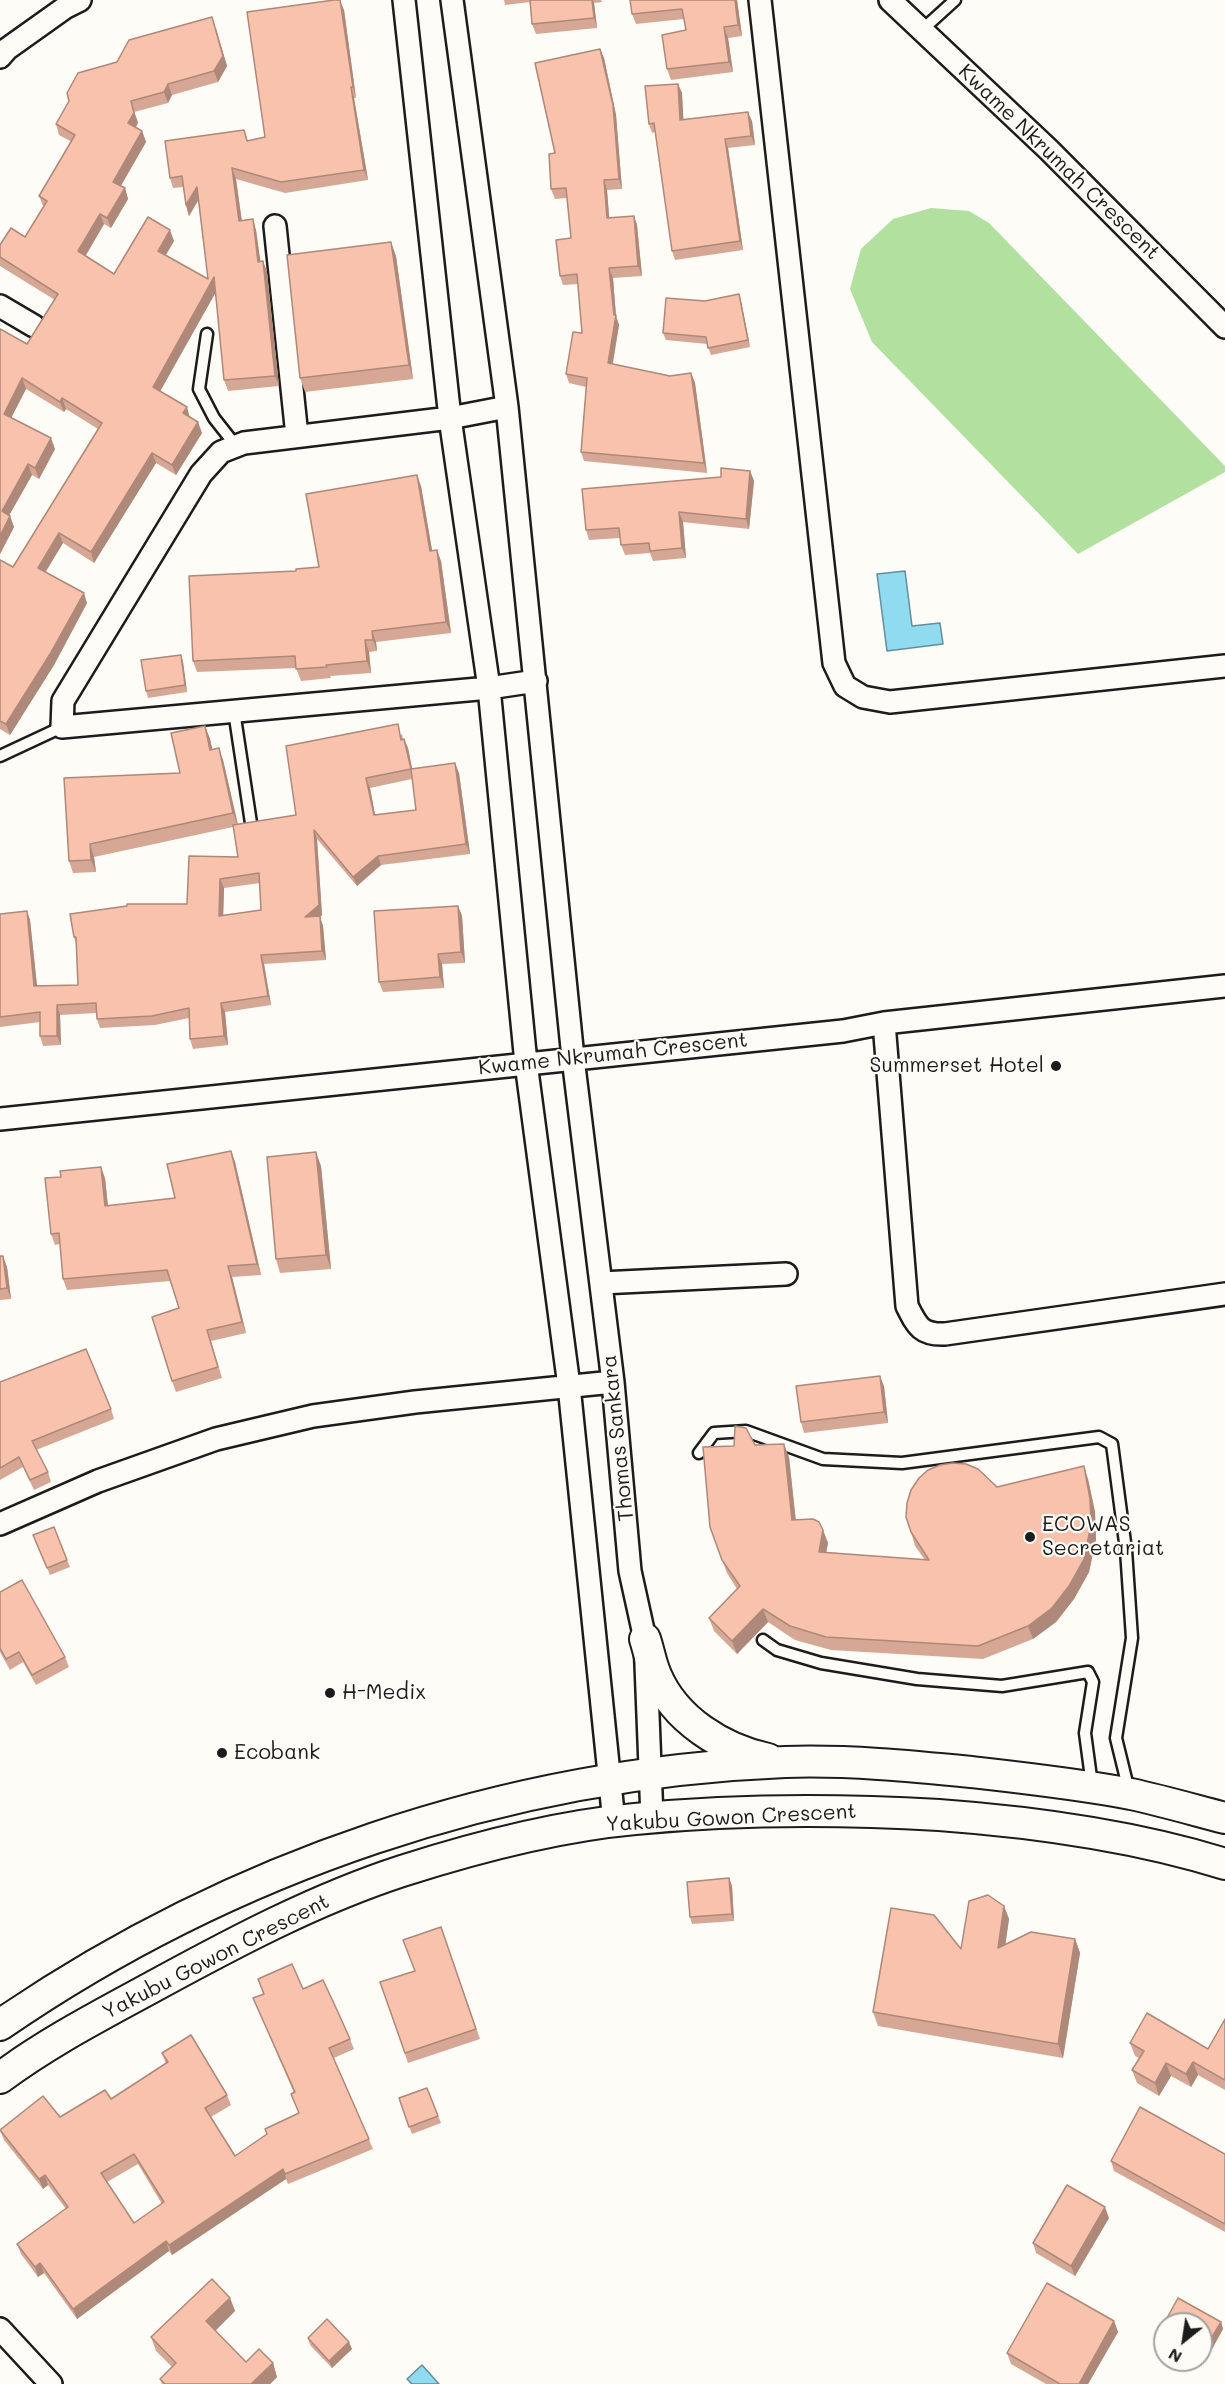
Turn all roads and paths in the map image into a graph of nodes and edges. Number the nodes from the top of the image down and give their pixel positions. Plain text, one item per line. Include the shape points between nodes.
1 (80, 0) edge
2 (404, 0) edge
3 (452, 0) edge
4 (760, 0) edge
5 (890, 0) edge
6 (955, 0) edge
7 (922, 30) junction
8 (0, 57) edge
9 (274, 226) dead end
10 (0, 306) edge
11 (34, 326) dead end
12 (1225, 327) edge
13 (207, 334) dead end
14 (507, 407) junction
15 (450, 418) junction
16 (297, 436) junction
17 (236, 446) junction
18 (1225, 666) edge
19 (536, 681) junction
20 (489, 688) junction
21 (234, 711) junction
22 (62, 727) junction
23 (0, 756) edge
24 (251, 824) edge
25 (1225, 986) edge
26 (884, 1023) junction
27 (573, 1058) junction
28 (526, 1064) junction
29 (0, 1119) edge
30 (786, 1274) dead end
31 (601, 1283) junction
32 (1225, 1294) edge
33 (613, 1382) junction
34 (569, 1386) junction
35 (699, 1453) dead end
36 (0, 1524) edge
37 (645, 1639) junction
38 (764, 1640) dead end
39 (786, 1762) junction
40 (650, 1773) junction
41 (609, 1778) junction
42 (1092, 1789) junction
43 (1130, 1794) junction
44 (652, 1818) junction
45 (1225, 1818) edge
46 (614, 1822) junction
47 (1225, 1863) edge
48 (0, 2025) edge
49 (0, 2078) edge
50 (0, 2329) edge
51 (51, 2384) edge

1 - 8 street
2 - 15 street
3 - 14 street, Thomas Sankara
4 - 18 street via 834,663 844,686 863,698 890,702
5 - 7 street, Kwame Nkrumah Crescent
6 - 7 lane
7 - 12 street, Kwame Nkrumah Crescent via 1049,150
9 - 16 street
10 - 11 street
13 - 17 lane via 199,389 214,418
14 - 15 street
14 - 19 street, Thomas Sankara
15 - 16 street
15 - 20 street
16 - 17 street
17 - 22 street via 221,452 201,474 63,701
19 - 20 street
19 - 27 street, Thomas Sankara
20 - 21 street
20 - 28 street
21 - 22 street
21 - 24 lane
22 - 23 lane
25 - 26 street, Kwame Nkrumah Crescent
26 - 27 street, Kwame Nkrumah Crescent via 843,1031
26 - 32 street via 907,1306 917,1326 927,1333 945,1334
27 - 28 street, Kwame Nkrumah Crescent
27 - 31 street, Thomas Sankara
28 - 29 street, Kwame Nkrumah Crescent
28 - 34 street
30 - 31 street
31 - 33 street, Thomas Sankara
33 - 34 street
33 - 37 street, Thomas Sankara via 630,1571
34 - 36 street via 313,1416 227,1437 98,1481
34 - 41 street
35 - 43 lane via 714,1433 746,1431 823,1459 902,1463 1099,1437 1112,1444 1126,1550 1132,1638 1116,1738
37 - 39 main road via 656,1675 674,1706 708,1735 748,1754
37 - 40 street, Thomas Sankara
38 - 42 lane via 777,1650 821,1663 917,1680 1002,1686 1088,1672 1094,1682 1085,1733
39 - 40 main road, Yakubu Gowon Crescent
39 - 42 main road, Yakubu Gowon Crescent via 902,1765
40 - 41 main road, Yakubu Gowon Crescent
40 - 44 street, Thomas Sankara
41 - 46 street
41 - 48 main road, Yakubu Gowon Crescent via 390,1832 319,1857 156,1932
42 - 43 main road, Yakubu Gowon Crescent
43 - 45 main road, Yakubu Gowon Crescent
44 - 46 main road, Yakubu Gowon Crescent
44 - 47 main road, Yakubu Gowon Crescent via 859,1810 1010,1820 1091,1832
46 - 49 main road, Yakubu Gowon Crescent via 468,1851 339,1895 218,1952 95,2018
50 - 51 street

